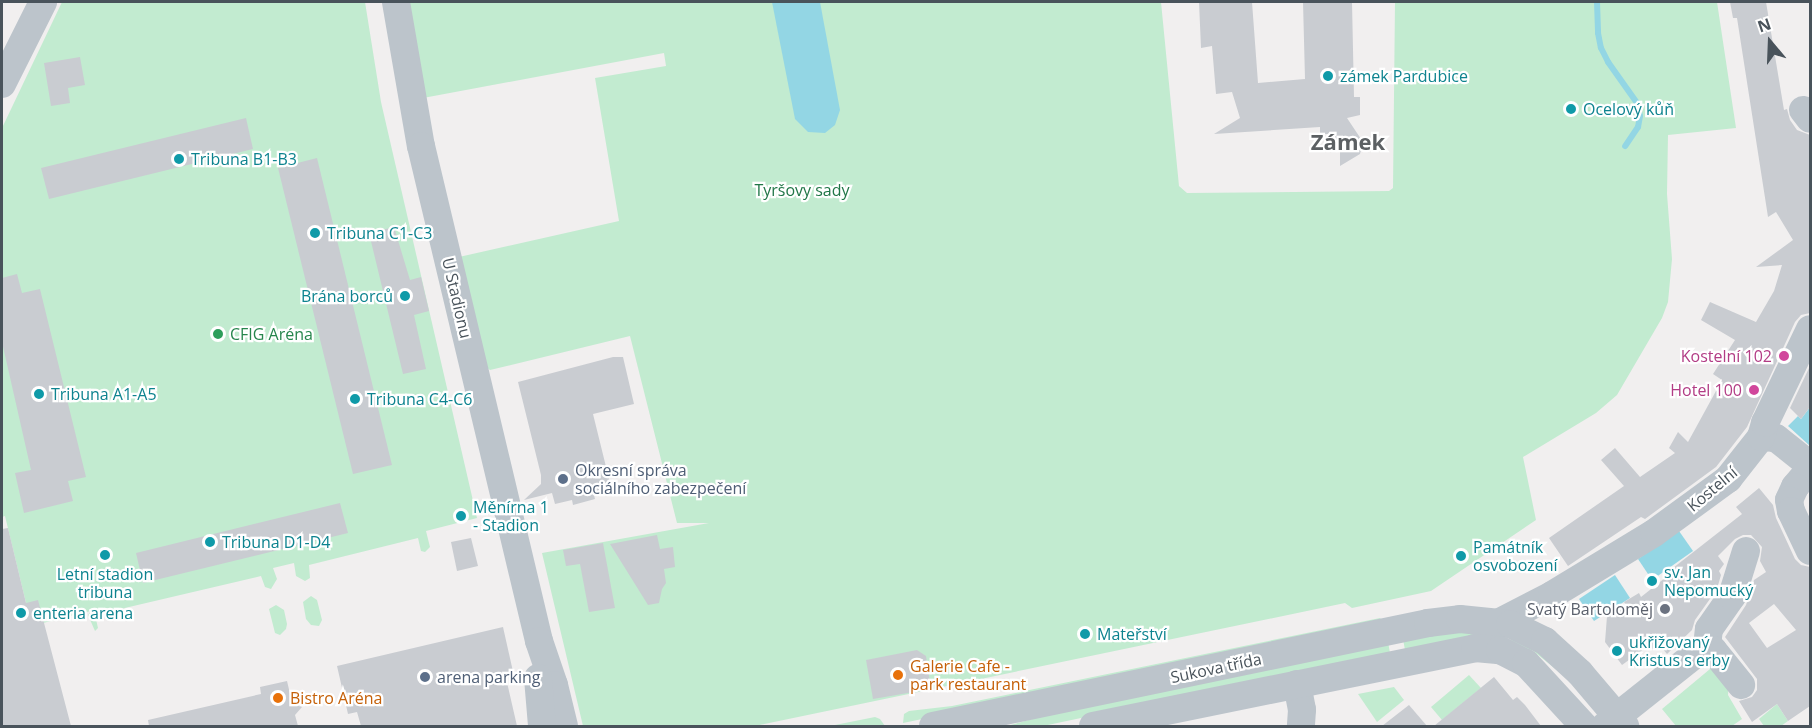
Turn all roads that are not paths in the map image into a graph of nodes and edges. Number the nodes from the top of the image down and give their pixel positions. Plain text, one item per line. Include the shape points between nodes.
1 (43, 2) edge
2 (396, 2) edge
3 (2, 84) edge
4 (1810, 328) edge
5 (1761, 437) junction
6 (1810, 467) edge
7 (1746, 551) dead end
8 (1810, 551) edge
9 (528, 592) junction
10 (1552, 595) junction
11 (1500, 622) junction
12 (1545, 641) junction
13 (1707, 647) junction
14 (1297, 684) junction
15 (1741, 685) dead end
16 (1616, 723) edge
17 (948, 725) edge
18 (542, 726) edge
19 (564, 726) edge
20 (1093, 726) edge
21 (1301, 726) edge
22 (1584, 726) edge

1 - 3 street
2 - 9 street, U Stadionu via 421,146
4 - 5 street, Kostelní
5 - 6 street via 1776,438
5 - 10 street, Kostelní via 1738,468 1708,496
6 - 8 street via 1789,500
7 - 13 street via 1732,596 1709,629
9 - 18 street, U Stadionu
9 - 19 street, U Stadionu
10 - 11 street, Kostelní
10 - 12 street via 1546,609
11 - 12 street, Sukova třída
11 - 17 street, Sukova třída via 1460,619 1428,623
12 - 16 street, Sukova třída via 1580,673
13 - 15 street
13 - 16 street
14 - 20 street, Sukova třída
14 - 21 street
14 - 22 street, Sukova třída via 1463,650 1500,650 1535,670

